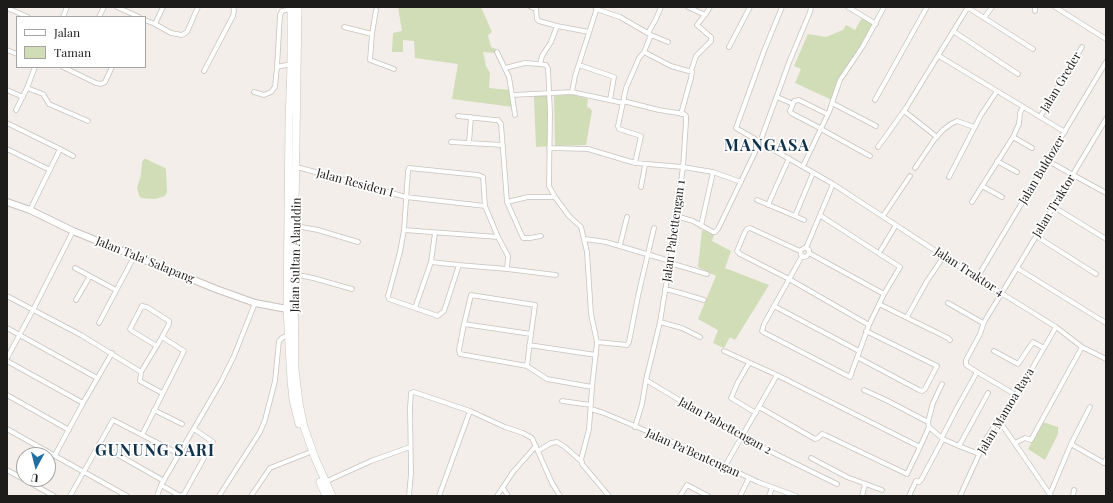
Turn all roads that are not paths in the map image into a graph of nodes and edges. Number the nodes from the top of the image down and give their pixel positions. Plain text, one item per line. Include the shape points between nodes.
1 (67, 7) edge
2 (116, 7) edge
3 (163, 7) edge
4 (198, 7) edge
5 (233, 7) edge
6 (298, 7) edge
7 (531, 7) edge
8 (661, 7) edge
9 (688, 7) edge
10 (710, 7) edge
11 (750, 7) edge
12 (782, 7) edge
13 (811, 7) edge
14 (848, 7) edge
15 (884, 7) edge
16 (927, 7) edge
17 (967, 7) edge
18 (992, 7) edge
19 (1056, 7) edge
20 (7, 8) edge
21 (291, 8) edge
22 (597, 8) edge
23 (376, 10) dead end
24 (705, 15) junction
25 (26, 16) edge
26 (62, 16) edge
27 (137, 16) edge
28 (984, 18) junction
29 (146, 20) edge
30 (155, 24) junction
31 (876, 24) junction
32 (558, 26) junction
33 (344, 27) dead end
34 (953, 31) junction
35 (589, 32) junction
36 (372, 34) junction
37 (650, 34) junction
38 (1106, 39) edge
39 (668, 42) dead end
40 (729, 47) dead end
41 (1082, 47) dead end
42 (1033, 50) dead end
43 (497, 52) dead end
44 (644, 52) junction
45 (939, 56) junction
46 (1106, 62) edge
47 (291, 64) junction
48 (540, 64) junction
49 (579, 65) junction
50 (277, 67) junction
51 (35, 68) edge
52 (65, 68) edge
53 (76, 68) edge
54 (112, 68) edge
55 (505, 68) junction
56 (394, 69) dead end
57 (204, 71) dead end
58 (691, 71) junction
59 (74, 72) junction
60 (1018, 74) dead end
61 (27, 88) junction
62 (7, 90) edge
63 (997, 91) junction
64 (254, 92) dead end
65 (572, 92) junction
66 (549, 93) junction
67 (512, 95) junction
68 (777, 96) junction
69 (23, 97) junction
70 (610, 100) junction
71 (875, 100) dead end
72 (623, 102) junction
73 (832, 102) junction
74 (793, 104) junction
75 (1023, 107) junction
76 (16, 110) dead end
77 (904, 111) junction
78 (515, 114) dead end
79 (681, 114) junction
80 (827, 114) dead end
81 (458, 116) dead end
82 (1040, 117) junction
83 (471, 118) junction
84 (1106, 119) edge
85 (88, 121) dead end
86 (7, 123) edge
87 (293, 123) junction
88 (876, 126) dead end
89 (820, 128) junction
90 (974, 128) junction
91 (1065, 132) junction
92 (937, 137) junction
93 (1012, 137) junction
94 (452, 142) dead end
95 (760, 142) junction
96 (469, 143) junction
97 (502, 145) junction
98 (878, 147) dead end
99 (549, 148) junction
100 (1032, 148) dead end
101 (7, 149) edge
102 (60, 149) junction
103 (73, 156) dead end
104 (870, 156) dead end
105 (789, 158) junction
106 (997, 161) junction
107 (1048, 161) junction
108 (635, 163) junction
109 (645, 165) junction
110 (803, 166) junction
111 (683, 167) junction
112 (300, 168) junction
113 (915, 168) dead end
114 (50, 170) junction
115 (713, 172) junction
116 (1017, 172) dead end
117 (813, 173) junction
118 (1072, 175) junction
119 (910, 176) dead end
120 (949, 177) dead end
121 (741, 182) junction
122 (833, 184) junction
123 (982, 186) junction
124 (641, 187) dead end
125 (1106, 193) edge
126 (406, 197) junction
127 (555, 197) junction
128 (1002, 198) dead end
129 (757, 200) dead end
130 (7, 202) edge
131 (507, 202) junction
132 (972, 202) dead end
133 (768, 205) junction
134 (485, 206) junction
135 (1054, 207) junction
136 (30, 210) junction
137 (676, 216) junction
138 (795, 216) junction
139 (820, 216) junction
140 (883, 216) junction
141 (626, 217) dead end
142 (804, 220) dead end
143 (896, 225) junction
144 (296, 226) junction
145 (701, 226) junction
146 (654, 228) dead end
147 (404, 230) junction
148 (73, 231) junction
149 (435, 233) junction
150 (541, 236) dead end
151 (1036, 236) junction
152 (1105, 236) edge
153 (498, 237) junction
154 (585, 239) junction
155 (358, 242) dead end
156 (620, 245) junction
157 (806, 248) junction
158 (881, 250) dead end
159 (800, 251) junction
160 (809, 253) junction
161 (648, 254) junction
162 (135, 255) junction
163 (802, 256) junction
164 (944, 256) junction
165 (431, 262) junction
166 (670, 262) junction
167 (459, 265) junction
168 (76, 268) dead end
169 (1017, 268) junction
170 (507, 269) junction
171 (294, 274) junction
172 (707, 274) dead end
173 (1096, 274) dead end
174 (556, 275) dead end
175 (90, 276) junction
176 (977, 278) junction
177 (790, 279) junction
178 (352, 289) dead end
179 (665, 289) junction
180 (116, 290) junction
181 (884, 294) junction
182 (1002, 294) junction
183 (7, 296) edge
184 (76, 300) dead end
185 (704, 300) dead end
186 (255, 303) junction
187 (948, 303) dead end
188 (879, 304) junction
189 (774, 306) junction
190 (414, 308) junction
191 (287, 309) junction
192 (33, 310) junction
193 (907, 317) junction
194 (660, 322) junction
195 (983, 323) junction
196 (1106, 323) edge
197 (99, 324) dead end
198 (464, 324) junction
199 (869, 325) junction
200 (1056, 327) junction
201 (7, 328) edge
202 (866, 331) junction
203 (531, 334) junction
204 (20, 335) junction
205 (288, 336) junction
206 (162, 337) junction
207 (700, 337) dead end
208 (950, 340) dead end
209 (596, 342) junction
210 (529, 345) junction
211 (156, 346) junction
212 (1082, 347) junction
213 (1044, 348) junction
214 (724, 351) dead end
215 (859, 351) junction
216 (994, 351) dead end
217 (112, 353) junction
218 (596, 355) junction
219 (857, 357) junction
220 (1106, 359) edge
221 (7, 360) edge
222 (749, 363) junction
223 (527, 366) junction
224 (293, 370) junction
225 (141, 372) junction
226 (977, 372) junction
227 (777, 375) junction
228 (97, 378) junction
229 (646, 380) junction
230 (942, 384) dead end
231 (592, 387) junction
232 (864, 390) dead end
233 (162, 393) junction
234 (988, 393) dead end
235 (7, 395) edge
236 (1016, 395) junction
237 (562, 401) dead end
238 (83, 403) junction
239 (591, 407) junction
240 (759, 407) junction
241 (1090, 407) dead end
242 (154, 410) junction
243 (470, 411) junction
244 (756, 413) junction
245 (998, 419) junction
246 (928, 422) junction
247 (182, 424) dead end
248 (635, 427) junction
249 (929, 427) junction
250 (7, 429) edge
251 (194, 429) junction
252 (69, 430) junction
253 (142, 436) junction
254 (741, 437) junction
255 (943, 438) junction
256 (1015, 443) junction
257 (99, 444) junction
258 (1071, 444) junction
259 (536, 446) junction
260 (959, 446) junction
261 (40, 447) edge
262 (410, 447) junction
263 (920, 447) junction
264 (538, 451) junction
265 (56, 453) edge
266 (308, 453) junction
267 (179, 454) junction
268 (979, 454) junction
269 (56, 456) edge
270 (811, 458) dead end
271 (1106, 459) edge
272 (582, 462) junction
273 (726, 466) junction
274 (7, 470) edge
275 (84, 471) junction
276 (749, 478) junction
277 (164, 481) junction
278 (325, 482) junction
279 (837, 484) dead end
280 (866, 484) junction
281 (161, 485) junction
282 (503, 488) junction
283 (772, 488) junction
284 (882, 490) dead end
285 (1074, 490) dead end
286 (323, 494) edge
287 (1051, 495) edge
288 (54, 496) edge
289 (70, 496) edge
290 (127, 496) edge
291 (157, 496) edge
292 (180, 496) edge
293 (219, 496) edge
294 (251, 496) edge
295 (332, 496) edge
296 (409, 496) edge
297 (440, 496) edge
298 (497, 496) edge
299 (508, 496) edge
300 (560, 496) edge
301 (609, 496) edge
302 (680, 496) edge
303 (708, 496) edge
304 (740, 496) edge
305 (769, 496) edge
306 (796, 496) edge
307 (862, 496) edge
308 (909, 496) edge
309 (960, 496) edge
310 (1073, 496) edge

1 - 26 street
2 - 27 street
3 - 30 street
4 - 30 street via 185,34 177,35
5 - 57 street via 232,16
6 - 87 highway, Jalan Sultan Alauddin
7 - 32 street via 536,9 539,21
8 - 37 street
9 - 24 street
10 - 24 street
11 - 40 street
12 - 95 street, Jalan Traktor 4 via 736,128
13 - 68 street
14 - 31 street
15 - 31 street
16 - 71 street
17 - 28 street
17 - 34 street
18 - 28 street
19 - 38 street
20 - 25 street
21 - 47 highway, Jalan Sultan Alauddin
21 - 50 street via 282,11 280,15
22 - 35 street
22 - 37 street via 620,17
23 - 36 street
24 - 58 street via 697,25 712,40 696,56
28 - 42 street
29 - 30 street
31 - 73 street via 840,80
32 - 35 street
32 - 48 street
33 - 36 street
34 - 45 street
34 - 60 street
35 - 49 street
36 - 56 street via 370,60
37 - 39 street
37 - 44 street
41 - 82 street, Jalan Greder
43 - 55 street
44 - 58 street via 671,66
44 - 72 street via 632,73
45 - 63 street
45 - 77 street
46 - 91 street, Jalan Buldozer
47 - 50 street
47 - 87 highway, Jalan Sultan Alauddin
48 - 55 street
48 - 66 street via 548,67
49 - 65 street
49 - 70 street via 614,77
50 - 64 street via 273,91 264,95
51 - 61 street
52 - 59 street
53 - 59 street
54 - 59 street via 102,84
55 - 67 street via 511,80
58 - 79 street
61 - 69 street
61 - 85 street via 43,94 49,104
62 - 69 street
63 - 75 street
63 - 90 street
65 - 66 street
65 - 70 street
66 - 67 street
66 - 99 street
67 - 78 street
68 - 74 street
68 - 95 street
69 - 76 street
70 - 72 street
72 - 79 street
72 - 108 street via 618,128 641,137
73 - 88 street
73 - 89 street
74 - 80 street via 795,100 800,100
74 - 89 street via 790,111 792,114
75 - 82 street
75 - 93 street via 1019,124
77 - 92 street
77 - 98 street
79 - 111 street via 686,116
81 - 83 street
82 - 91 street
83 - 96 street
83 - 97 street via 500,122 503,129
84 - 118 street, Jalan Traktor
86 - 102 street
87 - 112 highway, Jalan Sultan Alauddin
87 - 191 highway, Jalan Sultan Alauddin
89 - 104 street
89 - 110 street
90 - 92 street via 957,121
90 - 120 street
91 - 107 street, Jalan Buldozer
92 - 113 street
93 - 100 street
93 - 106 street
94 - 96 street
95 - 105 street, Jalan Traktor 4
95 - 121 street
96 - 97 street
97 - 131 street
99 - 108 street, Jalan Pabettengan 1 via 588,148
99 - 127 street via 549,182
101 - 114 street
102 - 103 street
102 - 114 street
105 - 110 street, Jalan Traktor 4
105 - 133 street
106 - 116 street
106 - 123 street
107 - 118 street
107 - 176 street, Jalan Buldozer
108 - 109 street, Jalan Pabettengan 1
109 - 111 street, Jalan Pabettengan 1
109 - 124 street
110 - 117 street, Jalan Traktor 4
111 - 115 street
111 - 137 street, Jalan Pabettengan 1
112 - 126 street, Jalan Residen I
112 - 144 highway, Jalan Sultan Alauddin
114 - 136 street
115 - 121 street
115 - 145 street
117 - 122 street, Jalan Traktor 4
117 - 138 street
118 - 125 street
118 - 135 street, Jalan Traktor
119 - 140 street
121 - 145 street via 718,229 715,232
122 - 139 street
122 - 140 street, Jalan Traktor 4
123 - 128 street
123 - 132 street
126 - 134 street, Jalan Residen I
126 - 134 street, Jalan Residen I via 409,168 478,175 484,179
126 - 147 street
127 - 131 street
127 - 154 street via 581,227
129 - 133 street
130 - 136 main road, Jalan Tala' Salapang
131 - 150 street via 523,238
133 - 138 street
134 - 153 street
135 - 151 street, Jalan Traktor
135 - 152 street
136 - 148 main road, Jalan Tala' Salapang
137 - 145 street
137 - 166 street, Jalan Pabettengan 1
138 - 142 street
139 - 157 street
139 - 181 street via 900,267
140 - 143 street, Jalan Traktor 4
141 - 156 street
143 - 158 street
143 - 164 street, Jalan Traktor 4
144 - 155 street
144 - 171 highway, Jalan Sultan Alauddin
146 - 161 street
147 - 149 street
147 - 190 street via 388,296 389,299
148 - 162 main road, Jalan Tala' Salapang
148 - 192 street
149 - 153 street
149 - 165 street
151 - 169 street, Jalan Traktor
151 - 173 street
153 - 170 street via 508,256
154 - 156 street
154 - 209 street
156 - 161 street
157 - 159 street
157 - 160 street
159 - 163 street
159 - 177 street via 752,229 746,230 737,250 740,254
160 - 163 street via 806,257
160 - 181 street
161 - 166 street
161 - 209 street via 628,344
162 - 180 street
162 - 186 main road, Jalan Tala' Salapang
163 - 177 street
164 - 176 street, Jalan Traktor 4
164 - 193 street
165 - 167 street
165 - 190 street
166 - 172 street
166 - 179 street, Jalan Pabettengan 1
167 - 170 street
167 - 190 street via 442,314 438,316
168 - 175 street
169 - 182 street, Jalan Traktor
169 - 196 street
170 - 174 street
171 - 178 street
171 - 224 highway, Jalan Sultan Alauddin
175 - 180 street
175 - 184 street
176 - 182 street, Jalan Traktor 4
177 - 189 street
177 - 199 street
179 - 185 street
179 - 194 street, Jalan Pabettengan 1
180 - 197 street
181 - 188 street
182 - 195 street, Jalan Traktor
182 - 200 street, Jalan Traktor 4
183 - 192 street
186 - 191 main road, Jalan Tala' Salapang
186 - 251 street via 229,365
187 - 195 street
188 - 193 street
188 - 199 street
189 - 215 street
189 - 219 street via 764,324 763,332 850,377
191 - 205 highway, Jalan Sultan Alauddin
192 - 204 street
192 - 217 street
193 - 208 street
194 - 207 street
194 - 229 street, Jalan Pabettengan 1
195 - 226 street, Jalan Traktor via 966,363
198 - 203 street
198 - 203 street via 471,295 536,306
198 - 223 street via 460,354
199 - 202 street
200 - 212 street, Jalan Traktor 4
200 - 213 street, Jalan Mamoa Raya
201 - 204 street
202 - 215 street
202 - 219 street via 937,366 925,390 922,391
203 - 210 street
204 - 221 street
204 - 228 street
205 - 224 highway, Jalan Sultan Alauddin
205 - 293 street via 280,341 275,381 260,432
206 - 211 street
206 - 211 street via 169,321 148,307 142,306 130,329
206 - 233 street via 184,350
209 - 218 street
210 - 218 street
210 - 223 street
211 - 225 street
212 - 220 street, Jalan Traktor 4
212 - 256 street via 1031,440 1024,438
213 - 216 street via 1032,342 1017,364
213 - 236 street, Jalan Mamoa Raya
214 - 222 street
215 - 219 street
217 - 225 street
217 - 228 street
218 - 231 street
221 - 238 street
222 - 227 street
222 - 244 street via 731,398
223 - 231 street via 547,379
224 - 266 highway, Jalan Sultan Alauddin via 295,410
224 - 278 highway, Jalan Sultan Alauddin via 304,427
225 - 233 street via 140,383
226 - 236 street
226 - 255 street
227 - 240 street
227 - 263 street
228 - 238 street
229 - 248 street, Jalan Pabettengan 1
229 - 254 street, Jalan Pabettengan 2
230 - 246 street
231 - 239 street
232 - 246 street
233 - 242 street
234 - 260 street
235 - 252 street
236 - 245 street, Jalan Mamoa Raya
237 - 239 street, Jalan Pa'Bentengan
238 - 252 street
239 - 248 street, Jalan Pa'Bentengan
239 - 272 street
240 - 244 street
240 - 263 street via 815,439 822,434 825,435 907,474
241 - 258 street
242 - 247 street
242 - 253 street
243 - 259 street via 528,435
243 - 262 street via 411,393
243 - 297 street
244 - 254 street
245 - 256 street
245 - 268 street, Jalan Mamoa Raya
246 - 249 street
248 - 273 street, Jalan Pa'Bentengan
249 - 255 street
249 - 263 street
250 - 261 street
251 - 267 street
251 - 292 street via 213,442 184,494
252 - 265 street
253 - 257 street via 113,420
253 - 267 street
254 - 273 street
254 - 279 street, Jalan Pabettengan 2
255 - 260 street
255 - 308 street via 921,480 916,481
256 - 287 street
257 - 275 street
257 - 277 street
258 - 271 street via 1104,463
258 - 287 street
259 - 264 street
259 - 282 street via 513,472
260 - 268 street
262 - 278 street
262 - 296 street
264 - 272 street via 557,442
264 - 300 street
266 - 286 highway, Jalan Sultan Alauddin
266 - 294 street via 270,468
267 - 277 street
268 - 309 street, Jalan Mamoa Raya
269 - 275 street
270 - 280 street
272 - 301 street
273 - 276 street, Jalan Pa'Bentengan
274 - 288 street
275 - 289 street
275 - 290 street
276 - 283 street, Jalan Pa'Bentengan
276 - 304 street
277 - 281 street
278 - 295 highway, Jalan Sultan Alauddin
280 - 284 street
280 - 307 street
281 - 291 street
281 - 292 street
282 - 298 street
282 - 299 street
283 - 305 street
283 - 306 street, Jalan Pa'Bentengan
285 - 310 street
302 - 303 street via 688,485

